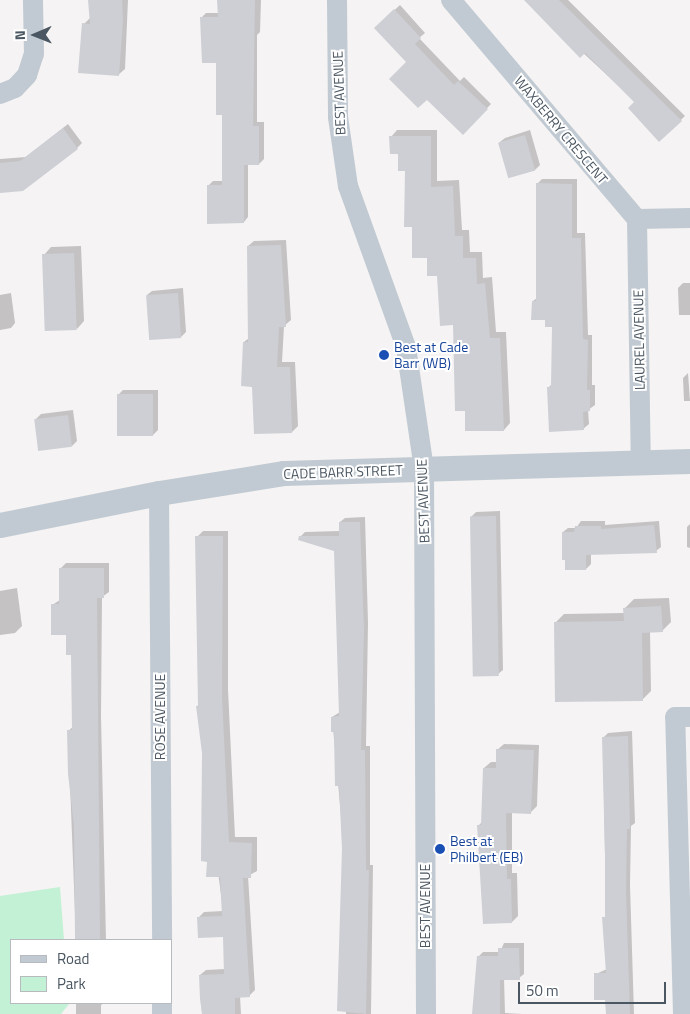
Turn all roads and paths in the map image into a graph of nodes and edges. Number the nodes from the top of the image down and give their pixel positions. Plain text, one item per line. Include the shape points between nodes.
1 (33, 0) edge
2 (337, 0) edge
3 (451, 0) edge
4 (0, 94) edge
5 (690, 218) edge
6 (637, 219) junction
7 (690, 461) edge
8 (641, 462) junction
9 (424, 469) junction
10 (158, 493) junction
11 (0, 525) edge
12 (683, 717) edge
13 (162, 939) edge
14 (426, 1014) edge
15 (683, 1014) edge

1 - 4 street via 34,54 27,75 15,88
2 - 9 street, BEST AVENUE via 338,117 348,186 406,347
3 - 6 street, WAXBERRY CRESCENT
5 - 6 street
6 - 8 street, LAUREL AVENUE
7 - 8 street, CADE BARR STREET
8 - 9 street, CADE BARR STREET
9 - 10 street, CADE BARR STREET via 284,473
9 - 14 street, BEST AVENUE
10 - 11 street, CADE BARR STREET
10 - 13 street, ROSE AVENUE
12 - 15 street

